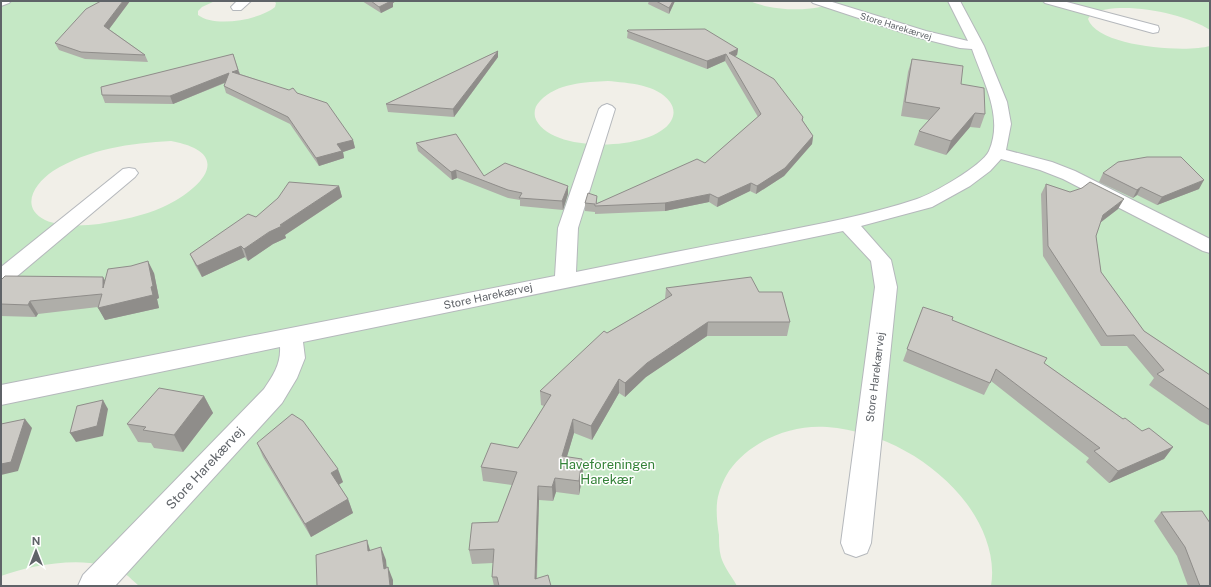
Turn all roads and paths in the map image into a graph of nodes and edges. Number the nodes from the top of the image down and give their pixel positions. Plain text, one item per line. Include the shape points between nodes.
1 (5, 1) edge
2 (817, 1) edge
3 (954, 1) edge
4 (1049, 1) edge
5 (1, 2) edge
6 (1153, 29) dead end
7 (977, 46) junction
8 (607, 110) dead end
9 (997, 153) junction
10 (130, 173) dead end
11 (847, 224) junction
12 (1210, 247) edge
13 (1, 278) edge
14 (568, 280) junction
15 (291, 337) junction
16 (1, 395) edge
17 (856, 543) dead end
18 (94, 586) edge

1 - 5 street
2 - 7 street, Store Harekærvej via 921,34
3 - 7 street
4 - 6 street
7 - 9 street via 999,102 1003,124
8 - 14 street via 568,228 565,274
9 - 11 street, Store Harekærvej via 964,182 925,203
9 - 12 street via 1069,175
10 - 13 street
11 - 14 street, Store Harekærvej
11 - 17 street, Store Harekærvej via 881,260 886,287
14 - 15 street, Store Harekærvej
15 - 16 street, Store Harekærvej
15 - 18 street, Store Harekærvej via 293,358 285,378 273,396

